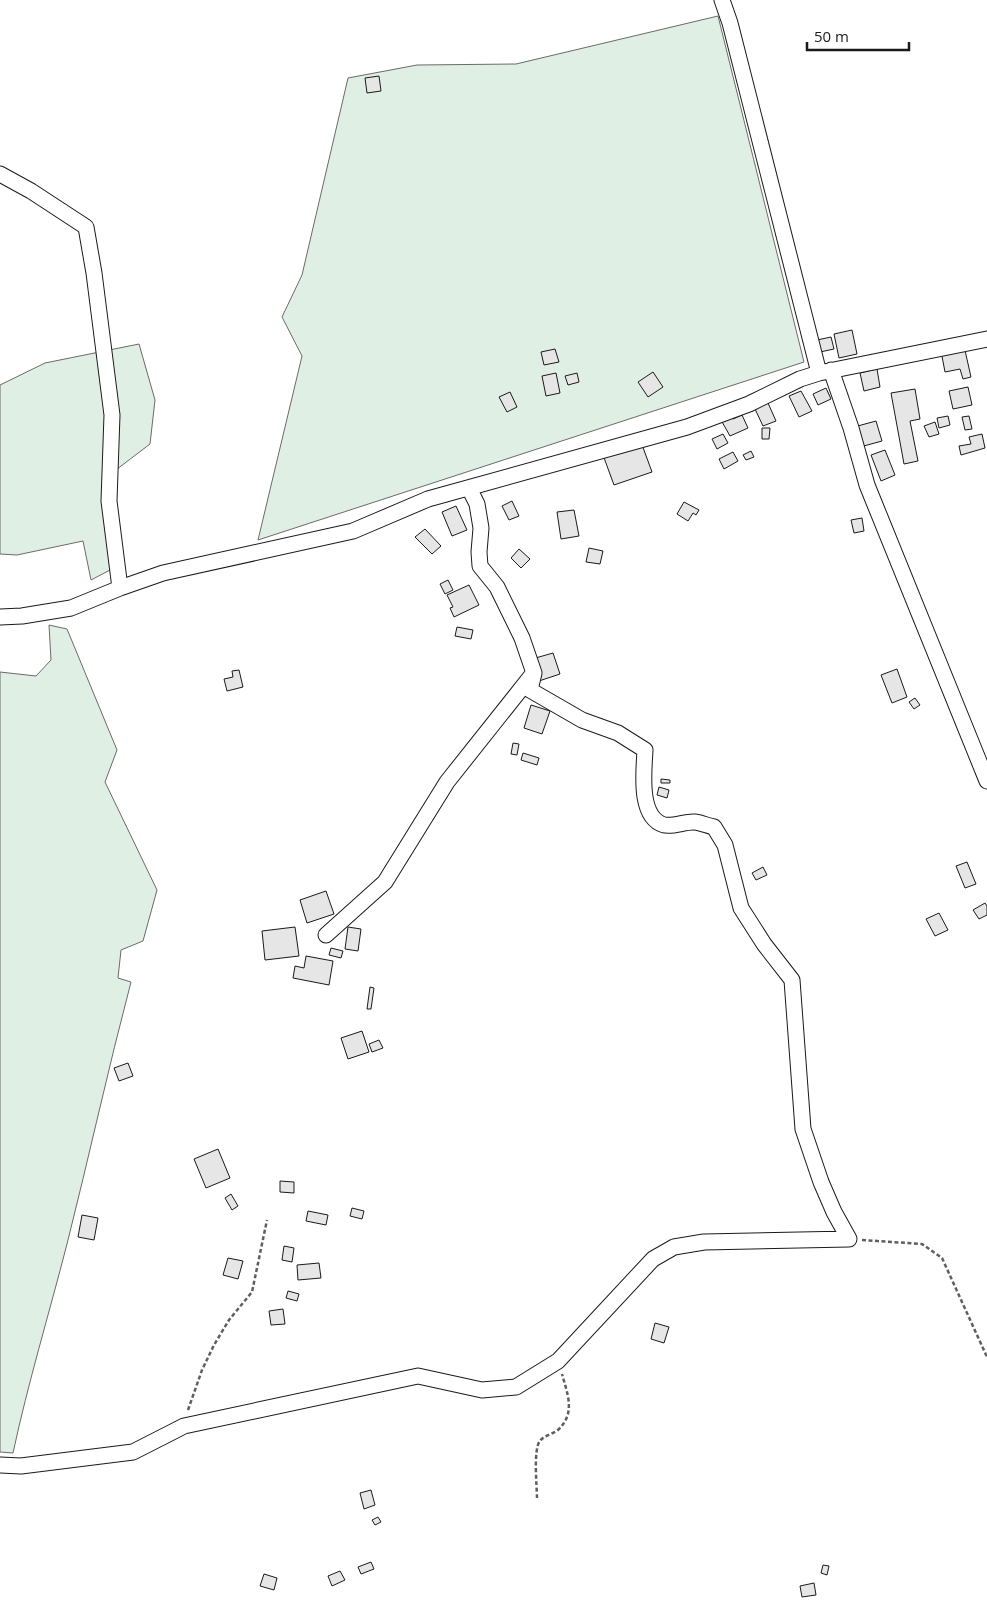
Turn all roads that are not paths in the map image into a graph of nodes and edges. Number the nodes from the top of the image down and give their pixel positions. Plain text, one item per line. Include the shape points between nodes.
1 (722, 0) edge
2 (0, 174) edge
3 (987, 339) edge
4 (825, 371) junction
5 (469, 488) junction
6 (120, 588) junction
7 (0, 617) edge
8 (534, 673) junction
9 (987, 780) edge
10 (326, 935) dead end
11 (834, 1212) junction
12 (821, 1239) junction
13 (0, 1464) edge

1 - 4 street
2 - 6 street via 86,227 112,415 109,501
3 - 4 street
4 - 5 street via 687,427
4 - 9 street via 851,428 867,486
5 - 6 street via 428,498 353,530 163,573
5 - 8 street via 477,504 481,528 480,566 497,586
6 - 7 street via 71,608
8 - 10 street via 447,782 385,882
8 - 11 street via 530,690 582,720 618,732 645,750 644,796 656,820 665,825 695,822 714,827 724,845 741,908 792,980 803,1129
11 - 12 street
11 - 12 street via 849,1240
12 - 13 street via 704,1242 674,1247 653,1259 558,1361 516,1387 482,1390 418,1376 184,1426 133,1452 21,1466

